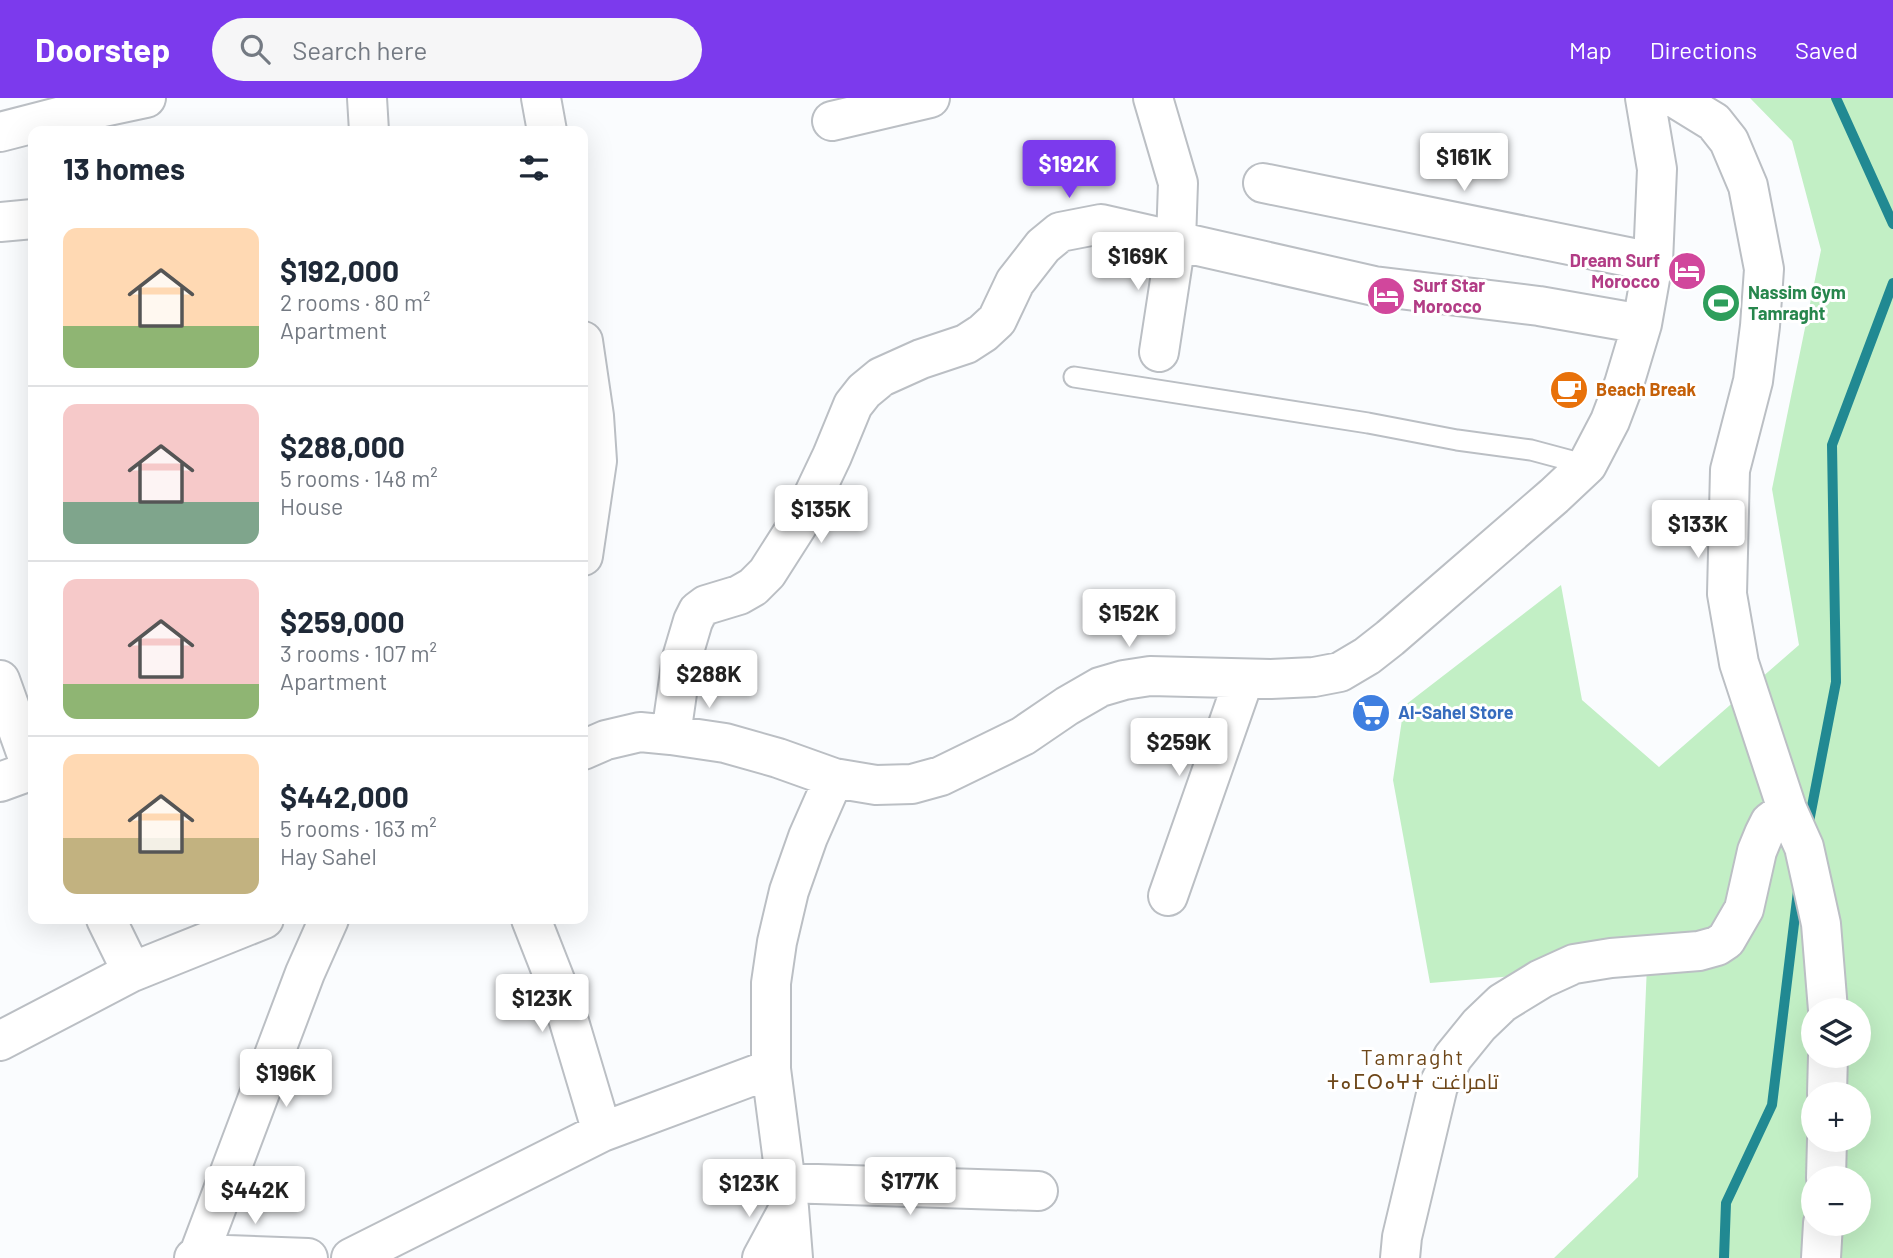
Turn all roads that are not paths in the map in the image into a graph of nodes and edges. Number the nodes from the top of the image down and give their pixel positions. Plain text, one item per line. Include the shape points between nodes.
1 (146, 98) edge
2 (367, 98) edge
3 (541, 98) edge
4 (930, 98) edge
5 (1153, 98) edge
6 (1646, 98) edge
7 (1675, 98) edge
8 (832, 121) dead end
9 (369, 126) edge
10 (546, 126) edge
11 (0, 132) edge
12 (1263, 183) dead end
13 (28, 219) edge
14 (0, 222) edge
15 (1177, 241) junction
16 (1653, 262) junction
17 (1642, 324) junction
18 (1159, 352) dead end
19 (588, 375) edge
20 (1074, 377) dead end
21 (1587, 465) junction
22 (588, 522) edge
23 (1244, 679) junction
24 (0, 680) edge
25 (671, 735) junction
26 (588, 748) edge
27 (28, 757) edge
28 (28, 773) edge
29 (834, 778) junction
30 (0, 782) edge
31 (1787, 809) junction
32 (1168, 896) dead end
33 (108, 924) edge
34 (252, 924) edge
35 (327, 924) edge
36 (533, 924) edge
37 (132, 972) junction
38 (1827, 998) edge
39 (0, 1041) edge
40 (771, 1069) junction
41 (602, 1132) junction
42 (1038, 1191) dead end
43 (787, 1196) junction
44 (1822, 1236) edge
45 (196, 1256) edge
46 (308, 1258) edge
47 (351, 1258) edge
48 (762, 1258) edge
49 (793, 1258) edge
50 (1399, 1258) edge
51 (1821, 1258) edge

1 - 11 street
2 - 9 street
3 - 10 street
4 - 8 street
5 - 15 street via 1178,183
6 - 16 street via 1657,169
7 - 31 street via 1714,122 1729,141 1748,186 1764,269 1753,381 1730,470 1727,594 1739,663
12 - 16 street
13 - 14 street
15 - 17 street via 1374,286
15 - 18 street
15 - 25 street via 1101,224 1060,232 1015,282 997,320 983,333 967,345 881,377 864,391 853,405 804,515 767,573 746,591 698,611 682,658
16 - 17 street
17 - 21 street via 1620,397
19 - 22 street via 597,461
20 - 21 lane via 1531,450
21 - 23 street via 1367,656 1340,672 1314,677
23 - 29 street via 1150,676 1124,680 1100,687 1023,736 941,776 912,784 876,785
23 - 32 street
24 - 27 street
25 - 26 street via 640,732
25 - 29 street via 725,743
28 - 30 street
29 - 40 street via 789,891 777,942 771,983
31 - 38 street via 1804,847 1821,924
31 - 50 street via 1770,822 1757,852 1744,909 1726,940 1699,951 1574,964 1502,1003 1479,1025 1453,1057 1437,1087
33 - 37 street
34 - 37 street
35 - 45 street
36 - 41 street via 562,998
37 - 39 street
40 - 41 street
40 - 43 street
41 - 47 street
42 - 43 street
43 - 48 street
43 - 49 street
44 - 51 street
45 - 46 street

